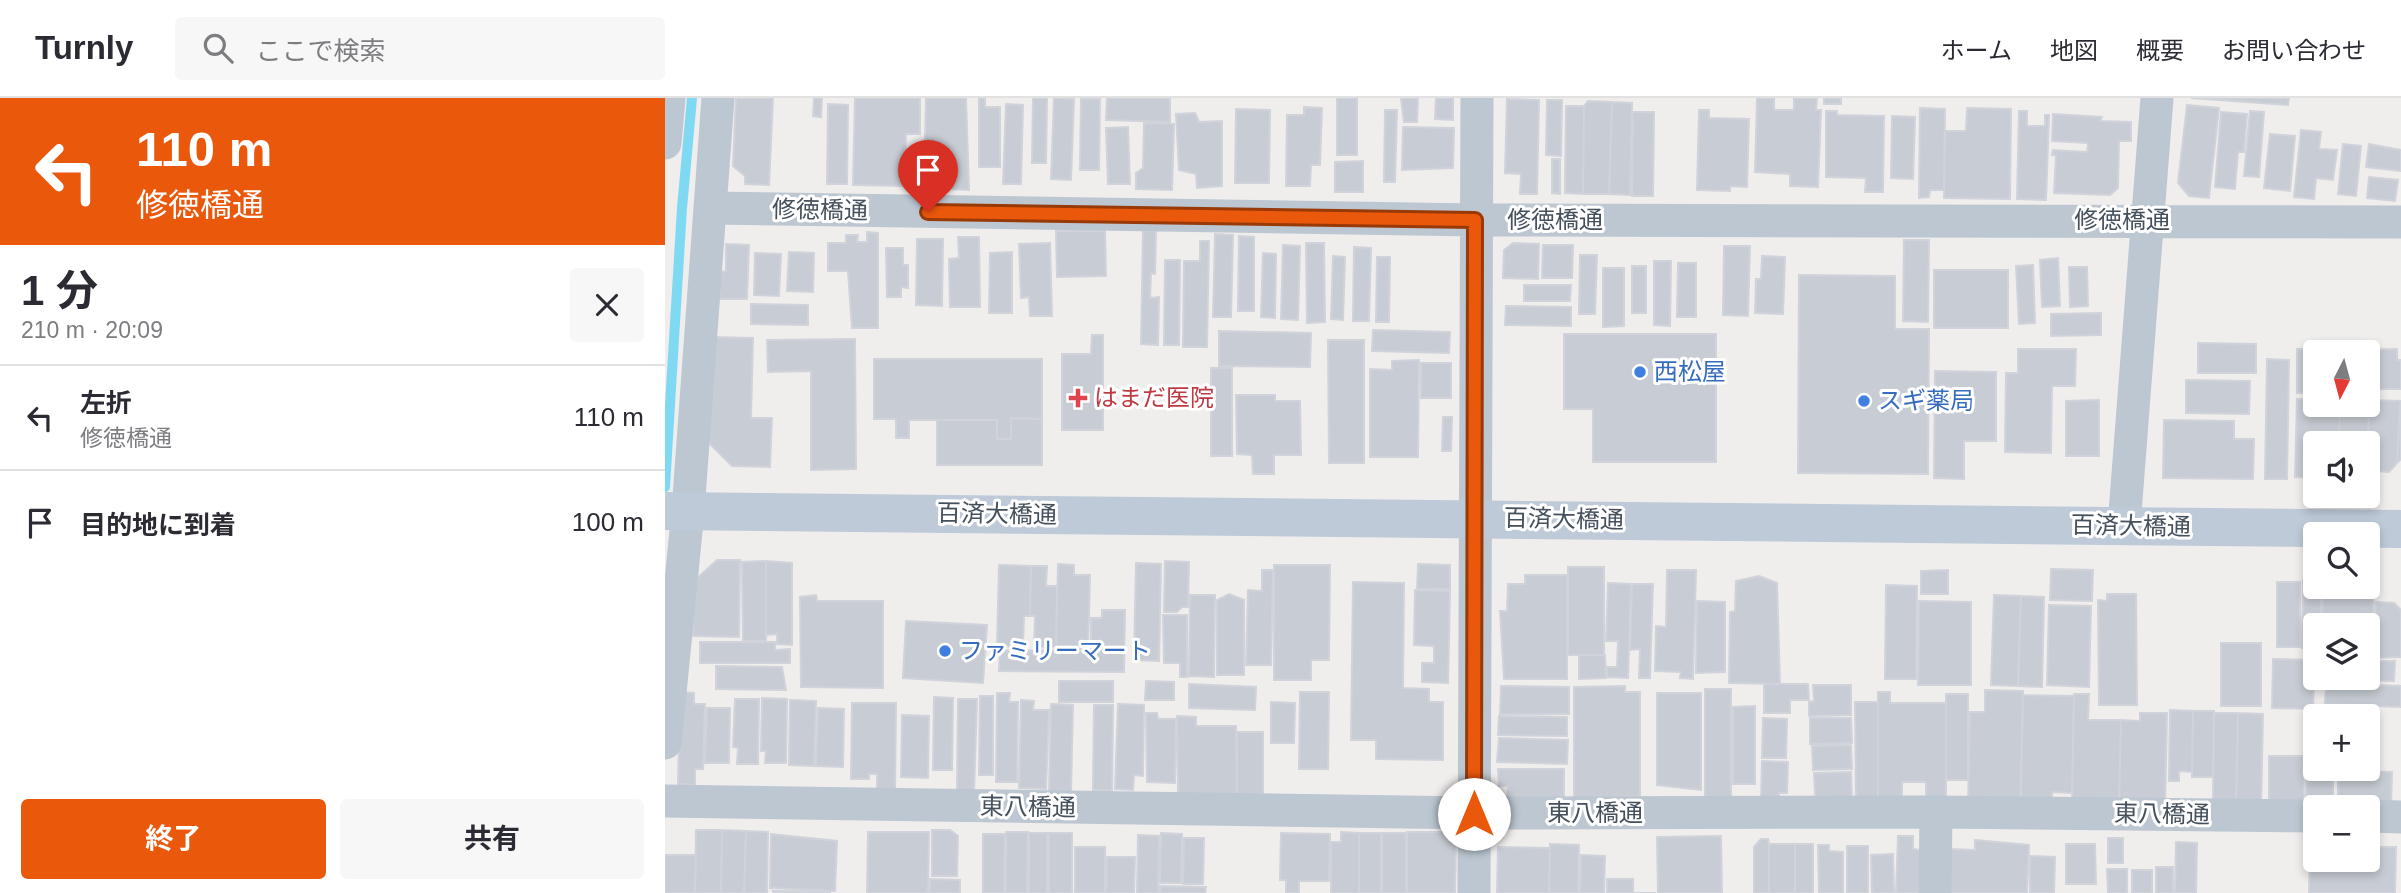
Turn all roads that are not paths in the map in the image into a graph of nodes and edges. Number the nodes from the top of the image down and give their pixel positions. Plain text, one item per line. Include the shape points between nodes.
1 (669, 98) edge
2 (718, 98) edge
3 (1477, 98) edge
4 (2157, 98) edge
5 (665, 143) edge
6 (710, 208) junction
7 (1475, 220) junction
8 (2146, 220) junction
9 (2401, 222) edge
10 (679, 511) edge
11 (1476, 518) junction
12 (2124, 526) junction
13 (2401, 529) edge
14 (665, 743) edge
15 (665, 801) edge
16 (1936, 812) junction
17 (1474, 814) junction
18 (2303, 816) edge
19 (2380, 816) edge
20 (2401, 817) edge
21 (1473, 893) edge
22 (1935, 893) edge

1 - 5 street
2 - 6 street
3 - 7 street
4 - 8 street
6 - 7 street, 修徳橋通
6 - 10 street
7 - 8 street, 修徳橋通
7 - 11 street
8 - 9 street, 修徳橋通
8 - 12 street
10 - 11 street, 百済大橋通
10 - 14 street
11 - 12 street, 百済大橋通
11 - 17 street
12 - 13 street, 百済大橋通
15 - 17 street, 東八橋通
16 - 17 street, 東八橋通
16 - 18 street, 東八橋通
16 - 22 street
17 - 21 street
19 - 20 street

